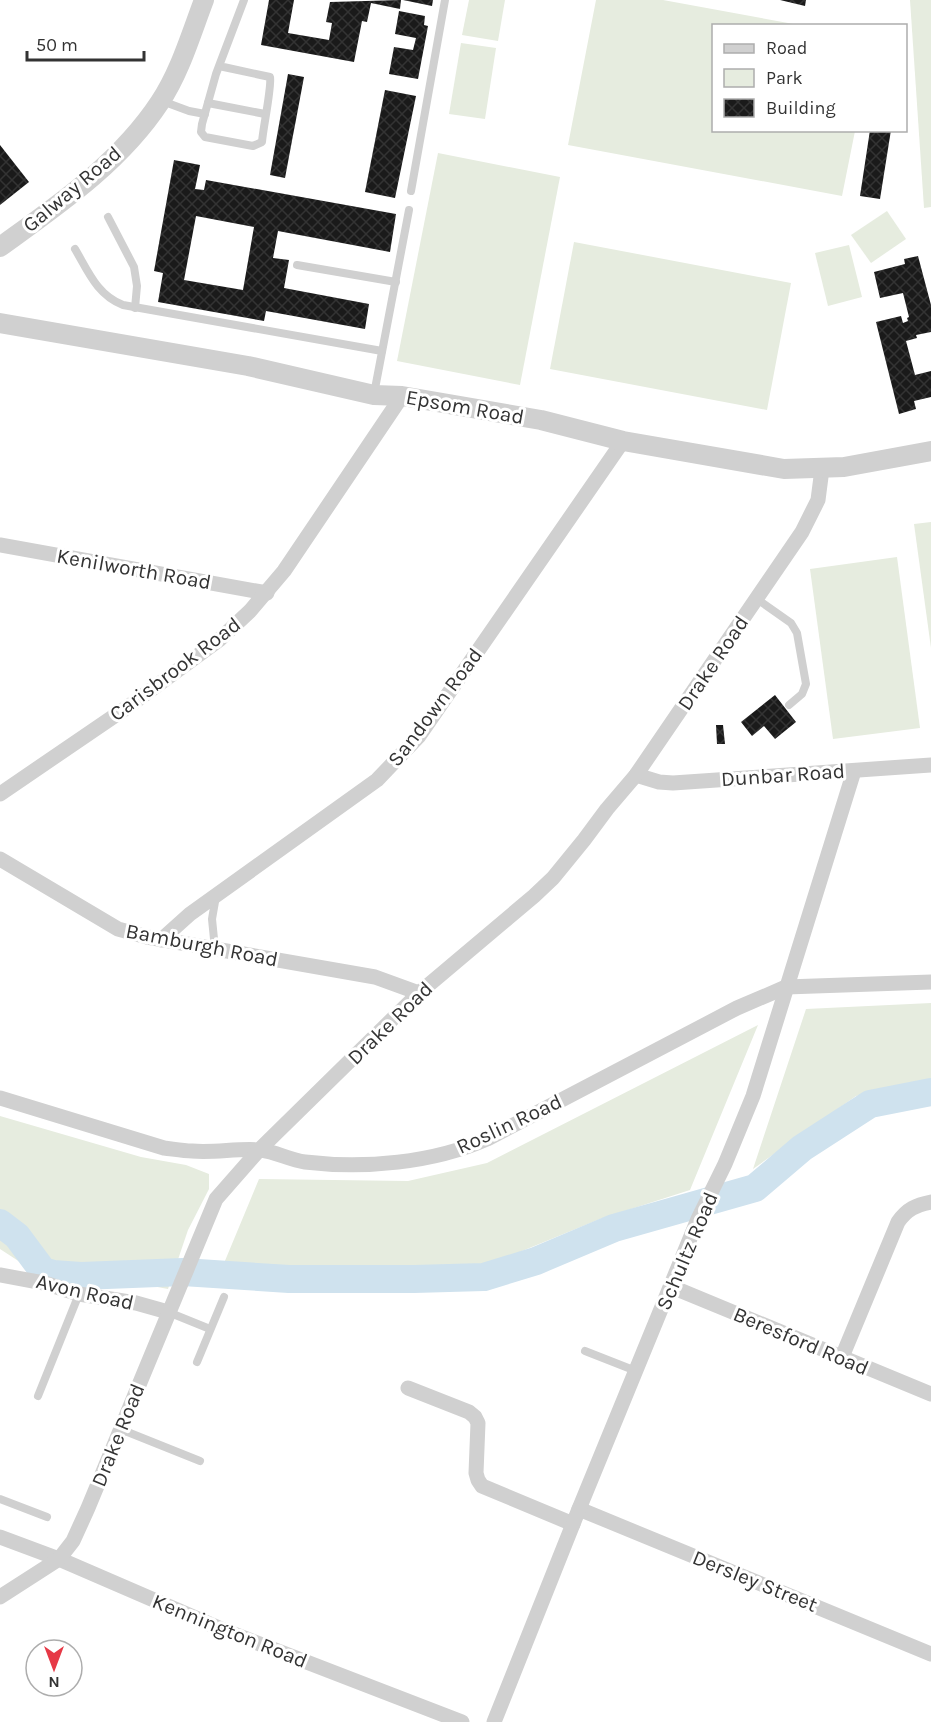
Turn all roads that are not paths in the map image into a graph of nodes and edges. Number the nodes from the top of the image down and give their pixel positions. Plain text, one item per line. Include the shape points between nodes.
1 (204, 0) edge
2 (244, 0) edge
3 (445, 0) edge
4 (219, 66) junction
5 (161, 100) junction
6 (208, 103) junction
7 (205, 114) junction
8 (264, 114) junction
9 (411, 191) dead end
10 (408, 210) dead end
11 (108, 217) dead end
12 (0, 247) edge
13 (75, 249) dead end
14 (297, 265) dead end
15 (396, 282) junction
16 (135, 308) junction
17 (0, 323) edge
18 (382, 351) junction
19 (374, 395) junction
20 (402, 396) junction
21 (623, 441) junction
22 (931, 451) edge
23 (822, 469) junction
24 (0, 545) edge
25 (267, 593) junction
26 (757, 599) junction
27 (789, 705) dead end
28 (931, 765) edge
29 (854, 771) junction
30 (636, 775) junction
31 (0, 794) edge
32 (0, 859) edge
33 (217, 894) junction
34 (161, 940) junction
35 (215, 949) junction
36 (931, 982) edge
37 (786, 987) junction
38 (419, 993) junction
39 (0, 1098) edge
40 (259, 1150) junction
41 (931, 1202) edge
42 (0, 1275) edge
43 (672, 1287) junction
44 (79, 1294) junction
45 (224, 1297) dead end
46 (168, 1312) junction
47 (210, 1329) junction
48 (585, 1352) dead end
49 (843, 1357) junction
50 (197, 1362) dead end
51 (636, 1371) junction
52 (408, 1388) dead end
53 (931, 1394) edge
54 (38, 1396) dead end
55 (120, 1430) junction
56 (200, 1461) dead end
57 (0, 1499) edge
58 (579, 1509) junction
59 (47, 1517) dead end
60 (573, 1524) junction
61 (0, 1537) edge
62 (59, 1559) junction
63 (0, 1597) edge
64 (931, 1654) edge
65 (462, 1722) edge
66 (494, 1722) edge

1 - 5 street, Galway Road
2 - 4 lane
3 - 9 lane
4 - 6 lane
4 - 8 lane via 270,77
5 - 7 lane
5 - 12 street, Galway Road via 113,159
6 - 7 lane
6 - 8 lane
7 - 8 lane via 201,132 205,137 253,146 262,142
10 - 15 lane
11 - 16 lane via 134,267
13 - 16 lane via 99,290 116,302
14 - 15 lane
15 - 18 lane
16 - 18 lane
17 - 19 street, Epsom Road via 248,366
18 - 19 lane
19 - 20 street, Epsom Road
20 - 21 street, Epsom Road via 541,420
20 - 25 street, Carisbrook Road
21 - 23 street, Epsom Road via 784,470
21 - 33 street, Sandown Road via 402,755 362,792
22 - 23 street, Epsom Road
23 - 26 street, Drake Road via 813,513
24 - 25 street, Kenilworth Road
25 - 31 street, Carisbrook Road via 201,655
26 - 27 lane via 791,623 797,633 806,684 802,694
26 - 30 street, Drake Road
28 - 29 street, Dunbar Road
29 - 30 street, Dunbar Road via 673,783
29 - 37 street, Schultz Road
30 - 38 street, Drake Road via 553,878
32 - 34 street, Bamburgh Road via 118,929
33 - 34 street, Sandown Road
33 - 35 lane via 212,920
34 - 35 street, Bamburgh Road
35 - 38 street, Bamburgh Road via 375,977
36 - 37 street, Roslin Road
37 - 40 street, Roslin Road via 737,1008 464,1149 439,1156 352,1165 303,1162
37 - 43 street, Schultz Road via 753,1096
38 - 40 street, Drake Road
39 - 40 street, Roslin Road via 164,1148
40 - 46 street, Drake Road via 216,1198
41 - 49 street via 904,1212 898,1222
42 - 44 street, Avon Road
43 - 49 street, Beresford Road
43 - 51 street, Schultz Road
44 - 46 street, Avon Road
44 - 54 lane
45 - 47 lane
46 - 47 lane
46 - 55 street, Drake Road
47 - 50 lane
48 - 51 lane
49 - 53 street, Beresford Road
51 - 58 street, Schultz Road
52 - 60 street via 475,1417 476,1473 482,1486
55 - 56 lane
55 - 62 street, Drake Road via 73,1541
57 - 59 lane
58 - 60 street, Schultz Road
58 - 64 street, Dersley Street
60 - 66 street, Schultz Road
61 - 62 street, Kennington Road
62 - 63 street, Drake Road
62 - 65 street, Kennington Road via 221,1629

